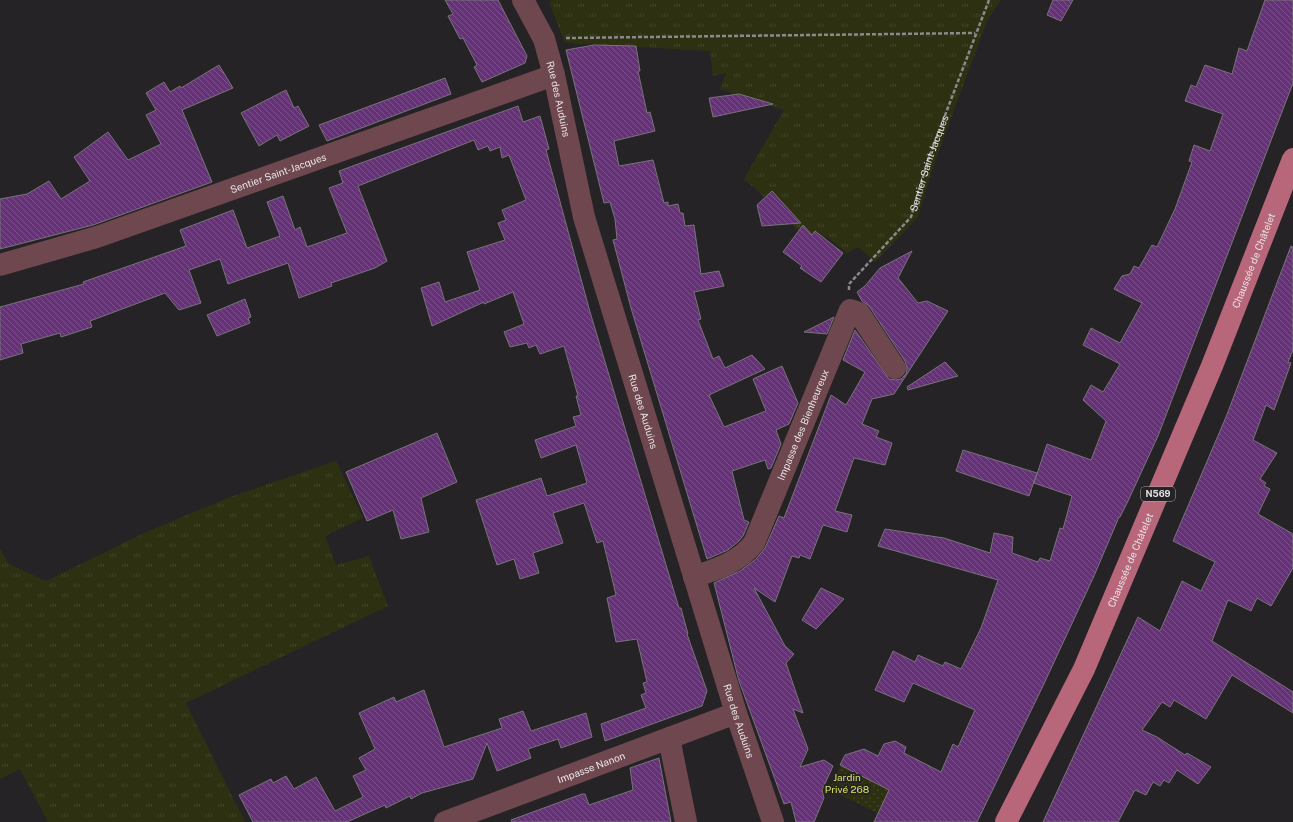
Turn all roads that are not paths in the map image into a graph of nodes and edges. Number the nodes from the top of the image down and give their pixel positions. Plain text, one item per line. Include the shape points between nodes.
1 (523, 0) edge
2 (554, 75) junction
3 (1293, 159) edge
4 (0, 265) edge
5 (895, 368) dead end
6 (694, 577) junction
7 (736, 713) junction
8 (669, 738) junction
9 (445, 822) edge
10 (686, 822) edge
11 (773, 822) edge
12 (1006, 822) edge

1 - 2 street, Rue des Auduins via 544,39
2 - 4 street, Sentier Saint-Jacques via 97,237
2 - 6 street, Rue des Auduins via 584,217
3 - 12 main road, Chaussée de Châtelet / N569 via 1212,366 1087,662
5 - 6 street, Impasse des Bienheureux via 859,313 850,310 754,544 733,563
6 - 7 street, Rue des Auduins
7 - 8 street, Impasse Nanon
7 - 11 street, Rue des Auduins
8 - 9 street, Impasse Nanon
8 - 10 street

